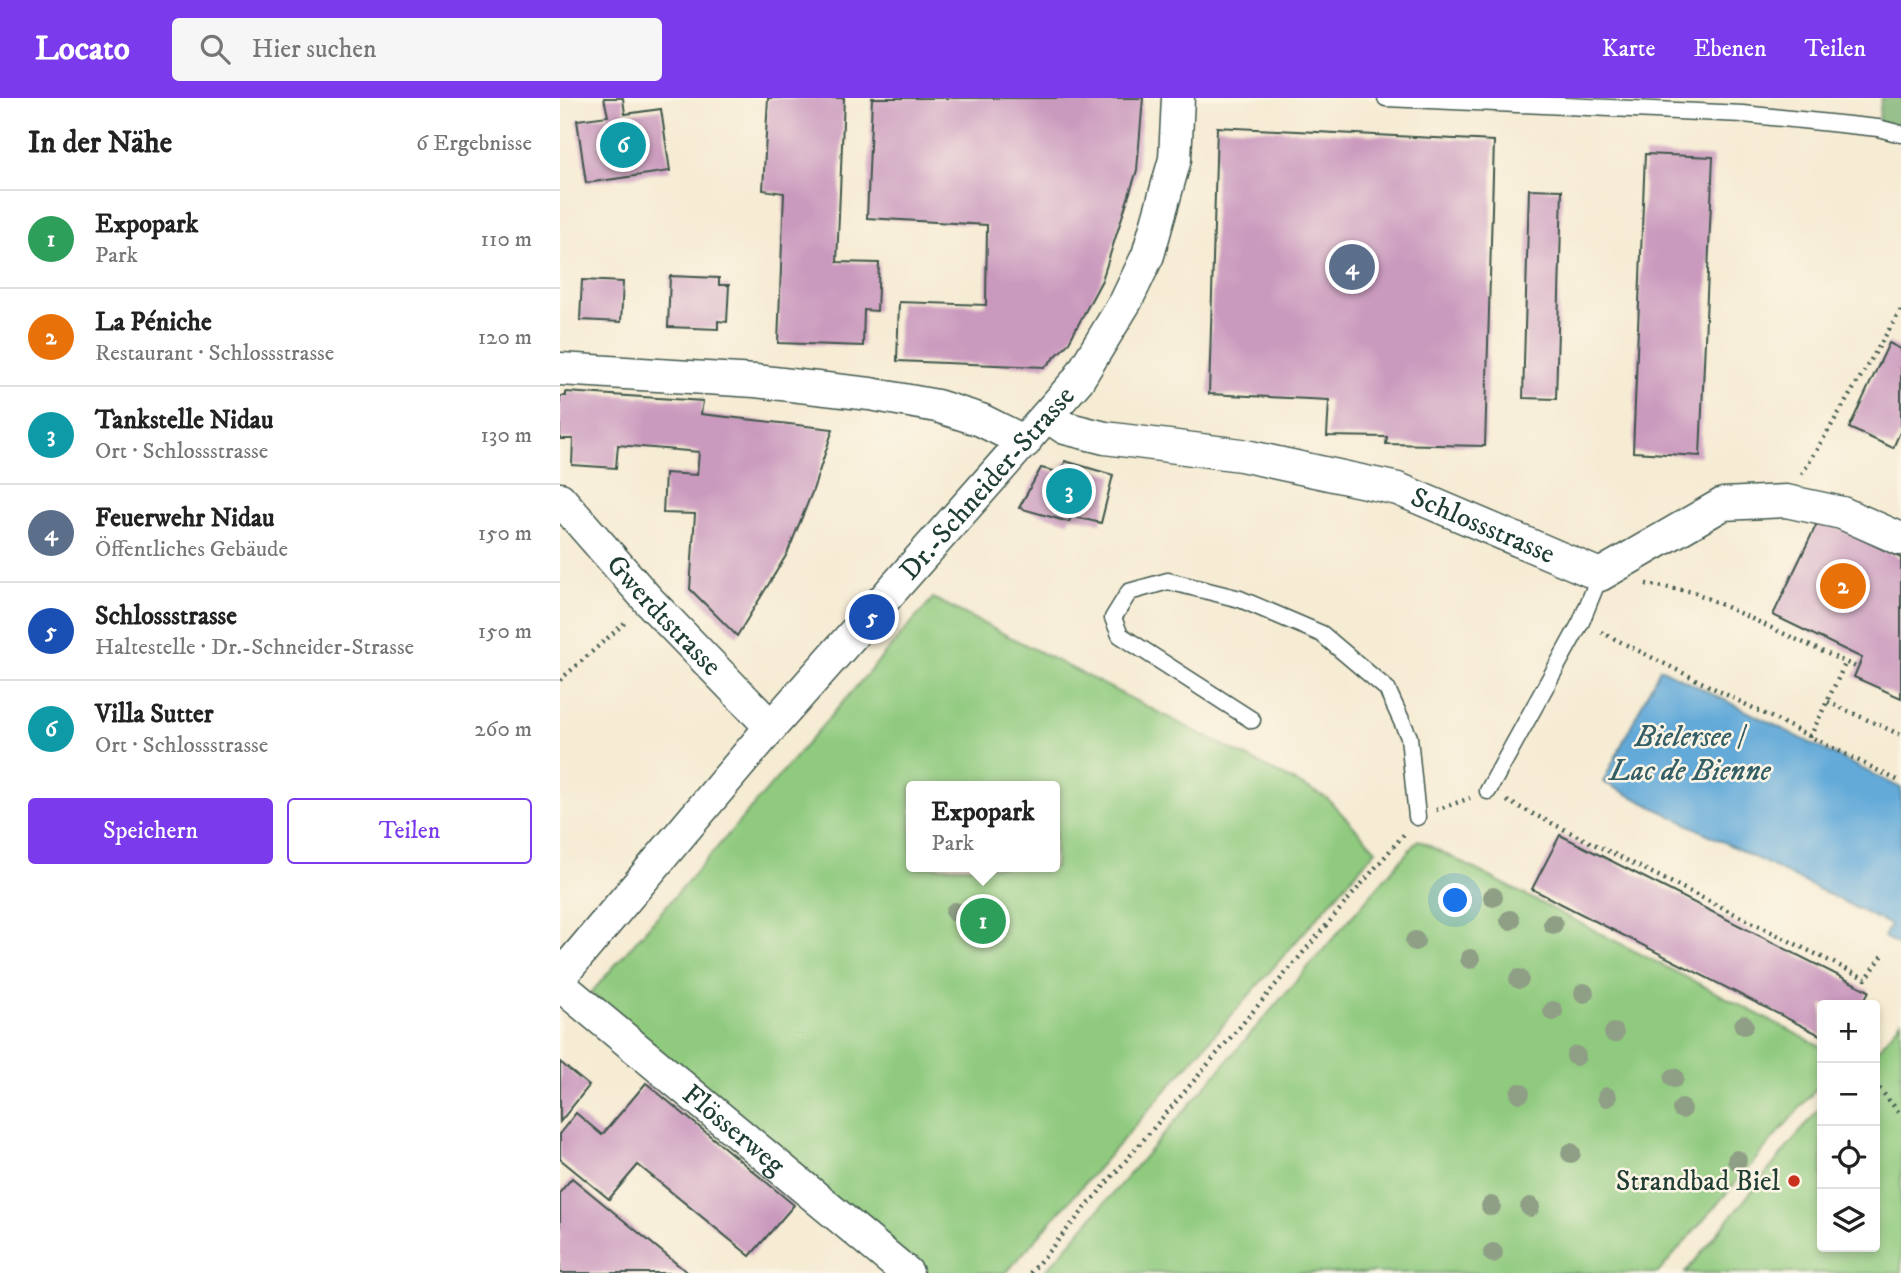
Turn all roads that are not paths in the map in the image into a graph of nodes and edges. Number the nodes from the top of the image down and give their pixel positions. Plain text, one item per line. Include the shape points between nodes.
1 (1178, 98) edge
2 (1386, 98) edge
3 (1901, 134) edge
4 (560, 369) edge
5 (1047, 416) junction
6 (1025, 442) junction
7 (560, 499) edge
8 (1901, 539) edge
9 (1600, 575) junction
10 (1252, 720) dead end
11 (771, 727) junction
12 (1488, 792) road end
13 (1417, 817) road end
14 (560, 977) edge
15 (560, 985) edge
16 (907, 1273) edge

1 - 5 street, Dr.-Schneider-Strasse via 1175,159 1148,255 1078,380
2 - 3 lane via 1743,114
4 - 6 street via 755,381 870,394 937,406 981,420
5 - 6 street, Dr.-Schneider-Strasse
5 - 9 street, Schlossstrasse via 1065,428 1105,438 1241,455 1398,489
6 - 11 street, Dr.-Schneider-Strasse
7 - 11 street, Gwerdtstrasse via 649,601
8 - 9 street via 1842,513 1786,501 1723,505
9 - 12 lane via 1581,622
10 - 13 lane via 1120,635 1113,618 1129,592 1168,581 1240,598 1322,634 1387,689 1409,737
11 - 14 street, Dr.-Schneider-Strasse
15 - 16 street, Flösserweg

